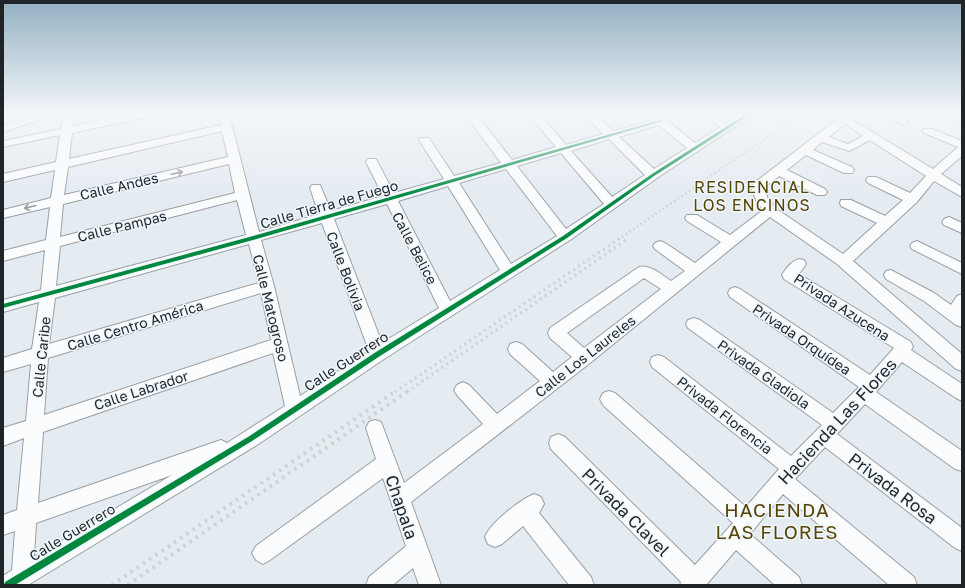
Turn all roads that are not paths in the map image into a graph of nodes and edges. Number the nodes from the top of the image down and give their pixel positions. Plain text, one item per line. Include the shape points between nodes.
1 (16, 141) edge
2 (65, 141) edge
3 (149, 141) edge
4 (230, 141) edge
5 (426, 141) edge
6 (492, 141) edge
7 (557, 141) edge
8 (592, 141) edge
9 (618, 141) edge
10 (685, 141) edge
11 (704, 141) edge
12 (815, 141) edge
13 (832, 141) edge
14 (860, 141) edge
15 (878, 141) edge
16 (3, 144) edge
17 (693, 148) junction
18 (564, 149) junction
19 (804, 150) junction
20 (962, 150) edge
21 (235, 159) junction
22 (372, 162) dead end
23 (510, 165) junction
24 (62, 166) junction
25 (778, 170) junction
26 (848, 170) dead end
27 (653, 175) junction
28 (932, 176) junction
29 (3, 178) edge
30 (872, 180) dead end
31 (453, 181) junction
32 (316, 188) dead end
33 (821, 192) dead end
34 (962, 193) edge
35 (242, 195) junction
36 (389, 199) junction
37 (912, 199) junction
38 (57, 201) junction
39 (846, 203) dead end
40 (612, 204) junction
41 (770, 211) junction
42 (3, 214) edge
43 (325, 216) junction
44 (692, 218) dead end
45 (949, 222) dead end
46 (887, 223) junction
47 (962, 228) edge
48 (565, 237) junction
49 (253, 238) junction
50 (730, 241) junction
51 (52, 243) junction
52 (660, 246) dead end
53 (918, 246) dead end
54 (3, 256) edge
55 (844, 259) junction
56 (799, 264) dead end
57 (962, 269) edge
58 (695, 270) junction
59 (508, 271) junction
60 (892, 275) dead end
61 (267, 286) junction
62 (672, 289) junction
63 (735, 293) dead end
64 (48, 294) junction
65 (3, 306) edge
66 (960, 309) edge
67 (448, 311) junction
68 (694, 324) dead end
69 (280, 344) junction
70 (516, 349) dead end
71 (903, 350) junction
72 (40, 354) junction
73 (378, 354) junction
74 (584, 358) junction
75 (658, 362) dead end
76 (962, 364) edge
77 (3, 365) edge
78 (552, 382) junction
79 (866, 389) junction
80 (463, 390) dead end
81 (962, 393) edge
82 (608, 399) dead end
83 (294, 409) junction
84 (34, 426) junction
85 (496, 426) junction
86 (375, 428) dead end
87 (830, 430) junction
88 (3, 437) edge
89 (250, 439) junction
90 (558, 443) dead end
91 (962, 462) edge
92 (387, 463) junction
93 (787, 475) junction
94 (399, 498) junction
95 (25, 517) junction
96 (3, 525) edge
97 (741, 529) junction
98 (494, 537) dead end
99 (962, 541) edge
100 (417, 550) junction
101 (263, 553) dead end
102 (15, 581) edge
103 (693, 583) edge
104 (377, 585) edge
105 (430, 585) edge
106 (583, 585) edge
107 (791, 585) edge
108 (906, 585) edge

1 - 16 street
2 - 24 street, Calle Caribe
3 - 24 street
4 - 21 street, Calle Matogroso
5 - 31 street
6 - 23 street
7 - 18 street
8 - 18 street, Calle Tierra de Fuego
9 - 27 street
10 - 17 street
11 - 17 street, Calle Guerrero
12 - 19 street
13 - 14 street via 849,148
15 - 28 street
17 - 27 street, Calle Guerrero
18 - 23 street, Calle Tierra de Fuego
18 - 40 street
19 - 25 street
19 - 26 street
20 - 28 street
21 - 35 street, Calle Matogroso
38 -> 21 street, Calle Andes
22 - 36 street, Calle Belice
23 - 31 street, Calle Tierra de Fuego
23 - 48 street
24 - 29 street
24 - 38 street, Calle Caribe
25 - 33 street
25 - 41 street via 757,188
27 - 40 street, Calle Guerrero
28 - 34 street
28 - 37 street
30 - 37 street
31 - 36 street, Calle Tierra de Fuego
31 - 59 street
32 - 43 street, Calle Bolivia
35 - 49 street, Calle Matogroso
35 - 51 street, Calle Pampas
36 - 43 street, Calle Tierra de Fuego
36 - 67 street, Calle Belice
37 - 46 street
38 -> 42 street, Calle Andes
38 - 51 street, Calle Caribe
39 - 46 street
40 - 48 street, Calle Guerrero
41 - 50 street, Calle Los Laureles
41 - 55 street
43 - 49 street, Calle Tierra de Fuego
43 - 73 street, Calle Bolivia
44 - 50 street
45 - 47 street
46 - 55 street
48 - 59 street, Calle Guerrero
49 - 61 street, Calle Matogroso
49 - 64 street, Calle Tierra de Fuego
50 - 58 street, Calle Los Laureles
51 - 54 street, Calle Pampas
51 - 64 street, Calle Caribe
52 - 58 street
53 - 57 street
55 - 76 street
56 - 71 street, Privada Azucena via 789,274
58 - 62 street, Calle Los Laureles
59 - 67 street, Calle Guerrero
60 - 66 street via 929,297
61 - 69 street, Calle Matogroso
61 - 72 street, Calle Centro América
62 - 74 street, Calle Los Laureles
62 - 74 street via 644,270 556,333
63 - 79 street, Privada Orquídea
64 - 65 street, Calle Tierra de Fuego
64 - 72 street, Calle Caribe
67 - 73 street, Calle Guerrero
68 - 87 street, Privada Gladiola
69 - 83 street, Calle Matogroso
69 - 84 street, Calle Labrador
70 - 78 street
71 - 79 street, Hacienda Las Flores
71 - 81 street
72 - 77 street, Calle Centro América
72 - 84 street, Calle Caribe
73 - 83 street, Calle Guerrero
74 - 78 street, Calle Los Laureles
75 - 93 street, Privada Florencia
78 - 85 street, Calle Los Laureles
79 - 87 street, Hacienda Las Flores
79 - 91 street, Privada Orquídea
80 - 85 street
82 - 97 street
83 - 89 street, Calle Guerrero
84 - 88 street, Calle Labrador
84 - 95 street, Calle Caribe
85 - 94 street, Calle Los Laureles
86 - 92 street, Chapala
87 - 93 street, Hacienda Las Flores
87 - 99 street, Privada Rosa
89 - 95 street
89 - 102 street, Calle Guerrero
90 - 103 street, Privada Clavel
92 - 94 street, Chapala
92 - 101 street
93 - 97 street, Hacienda Las Flores
93 - 108 street, Privada Florencia
94 - 100 street, Chapala
95 - 96 street
95 - 102 street, Calle Caribe
97 - 103 street, Hacienda Las Flores
97 - 107 street
98 - 106 street via 529,508
100 - 104 street
100 - 105 street, Chapala

